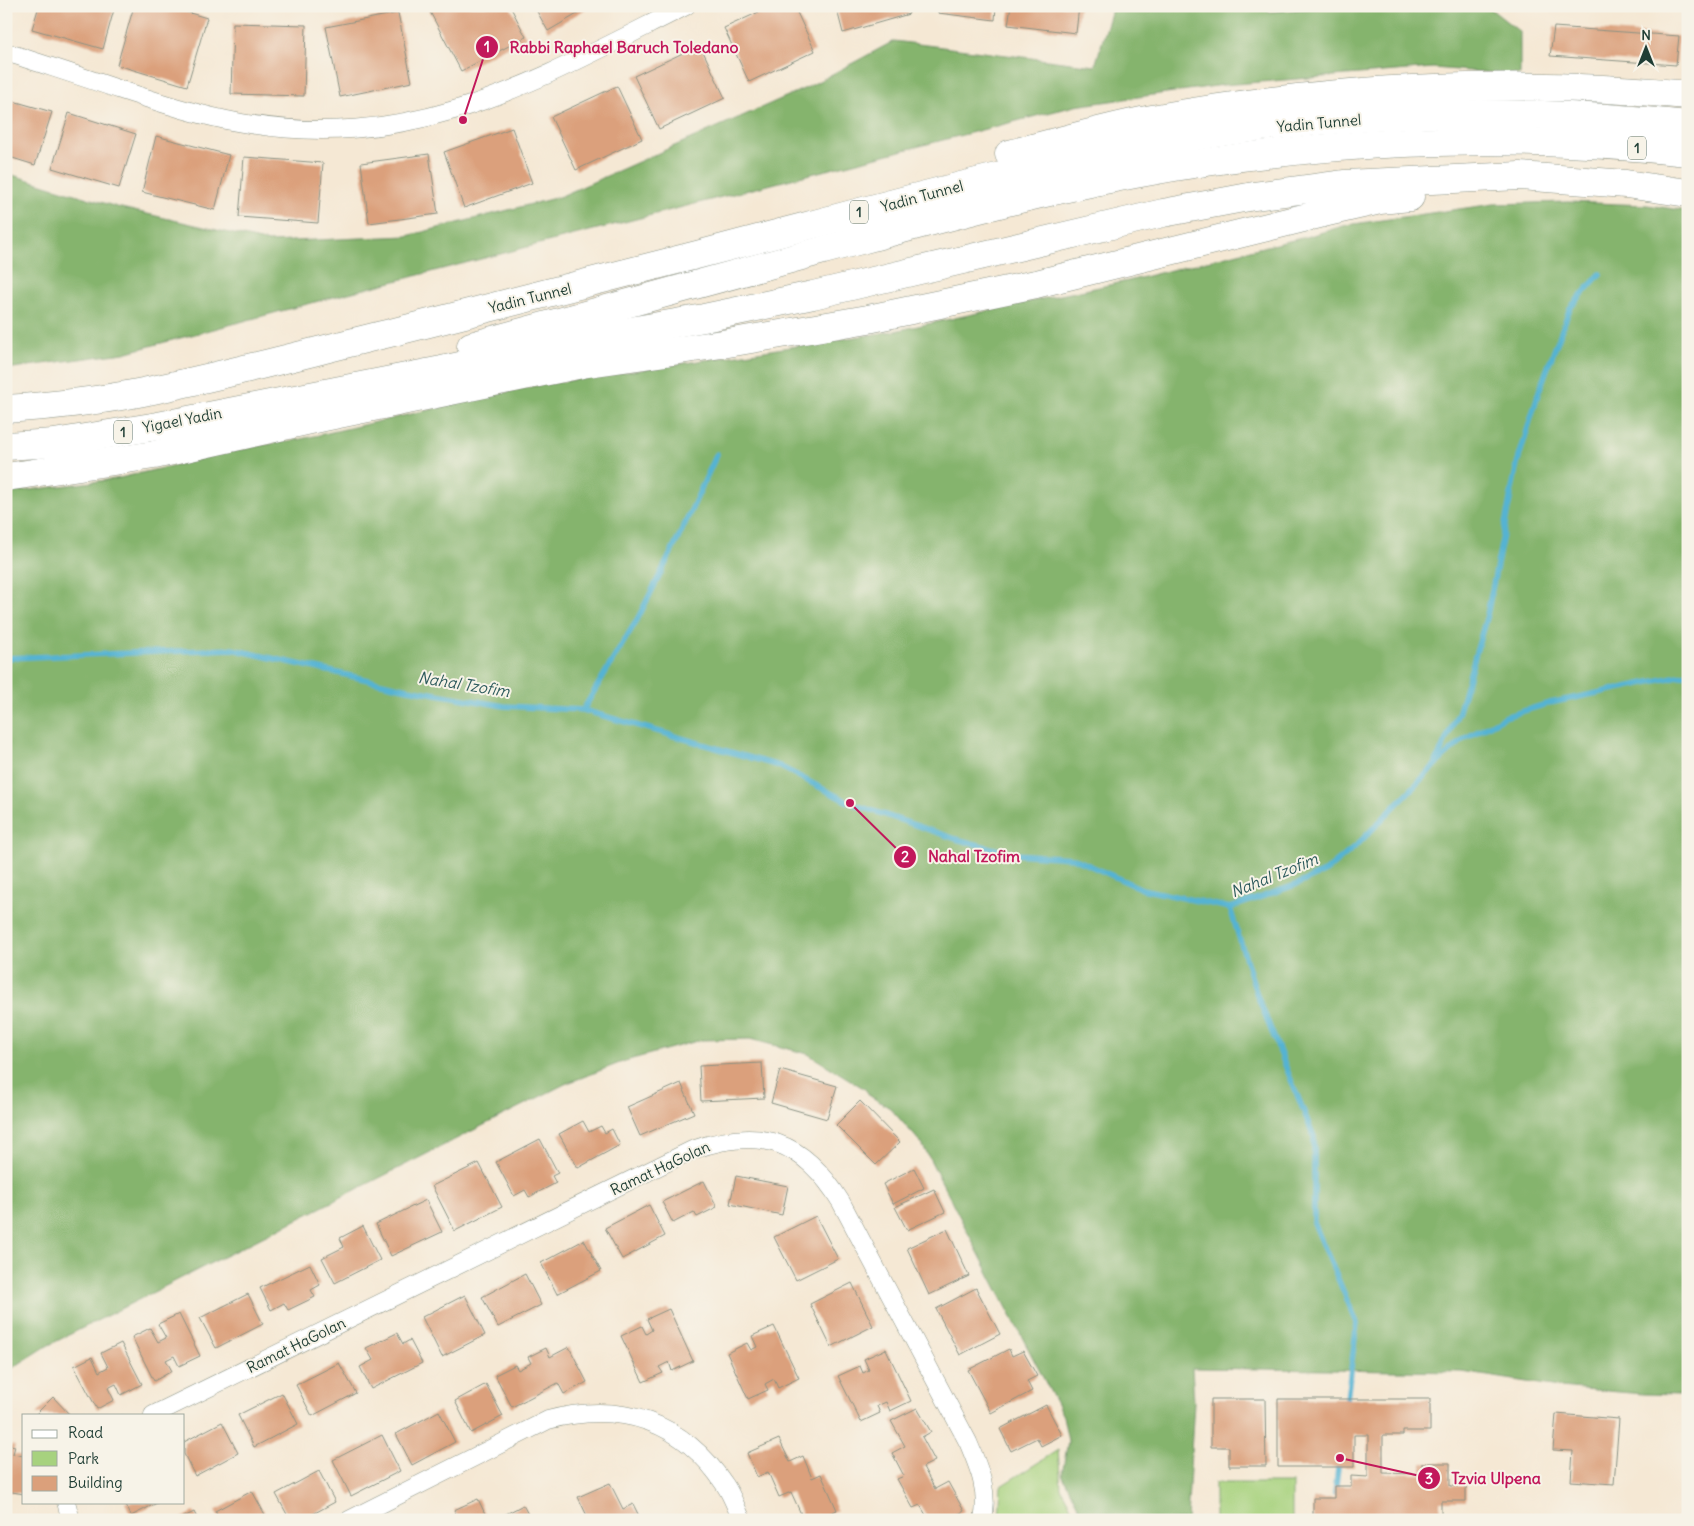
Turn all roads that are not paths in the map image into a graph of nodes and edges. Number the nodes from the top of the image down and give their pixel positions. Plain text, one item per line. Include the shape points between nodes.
1 (686, 6) edge
2 (6, 52) edge
3 (1688, 95) edge
4 (1688, 125) edge
5 (1688, 152) edge
6 (1626, 184) junction
7 (1688, 193) edge
8 (142, 392) junction
9 (6, 409) edge
10 (238, 409) junction
11 (6, 446) edge
12 (6, 477) edge
13 (155, 1414) edge
14 (67, 1504) edge
15 (374, 1514) edge
16 (71, 1520) edge
17 (349, 1520) edge
18 (742, 1520) edge
19 (983, 1520) edge

1 - 2 street via 545,77 502,95 421,120 347,130 276,128 205,115
3 - 8 highway via 1570,88 1402,90 1255,103 1150,120 991,158 577,268
4 - 8 highway, Yadin Tunnel / 1 via 1509,115 1410,116 1227,132 1132,147 1016,172 545,295
5 - 10 highway, Yadin Tunnel / 1 via 1577,144 1411,143 1231,159 1137,174 1041,193 931,221
6 - 7 highway
6 - 10 highway via 1520,176 1345,184 1254,196 1145,217 813,295
6 - 12 highway via 1380,200 940,305 722,344 582,364 154,455
8 - 9 highway, 1 via 51,406
10 - 11 highway, Yigael Yadin / 1 via 64,442
13 - 19 street, Ramat HaGolan via 692,1150 749,1138 783,1145 801,1155 828,1181 841,1202 968,1442 983,1480 986,1498
14 - 16 street
15 - 17 street
15 - 18 street via 548,1420 584,1412 601,1412 650,1421 692,1447 713,1467 727,1487

